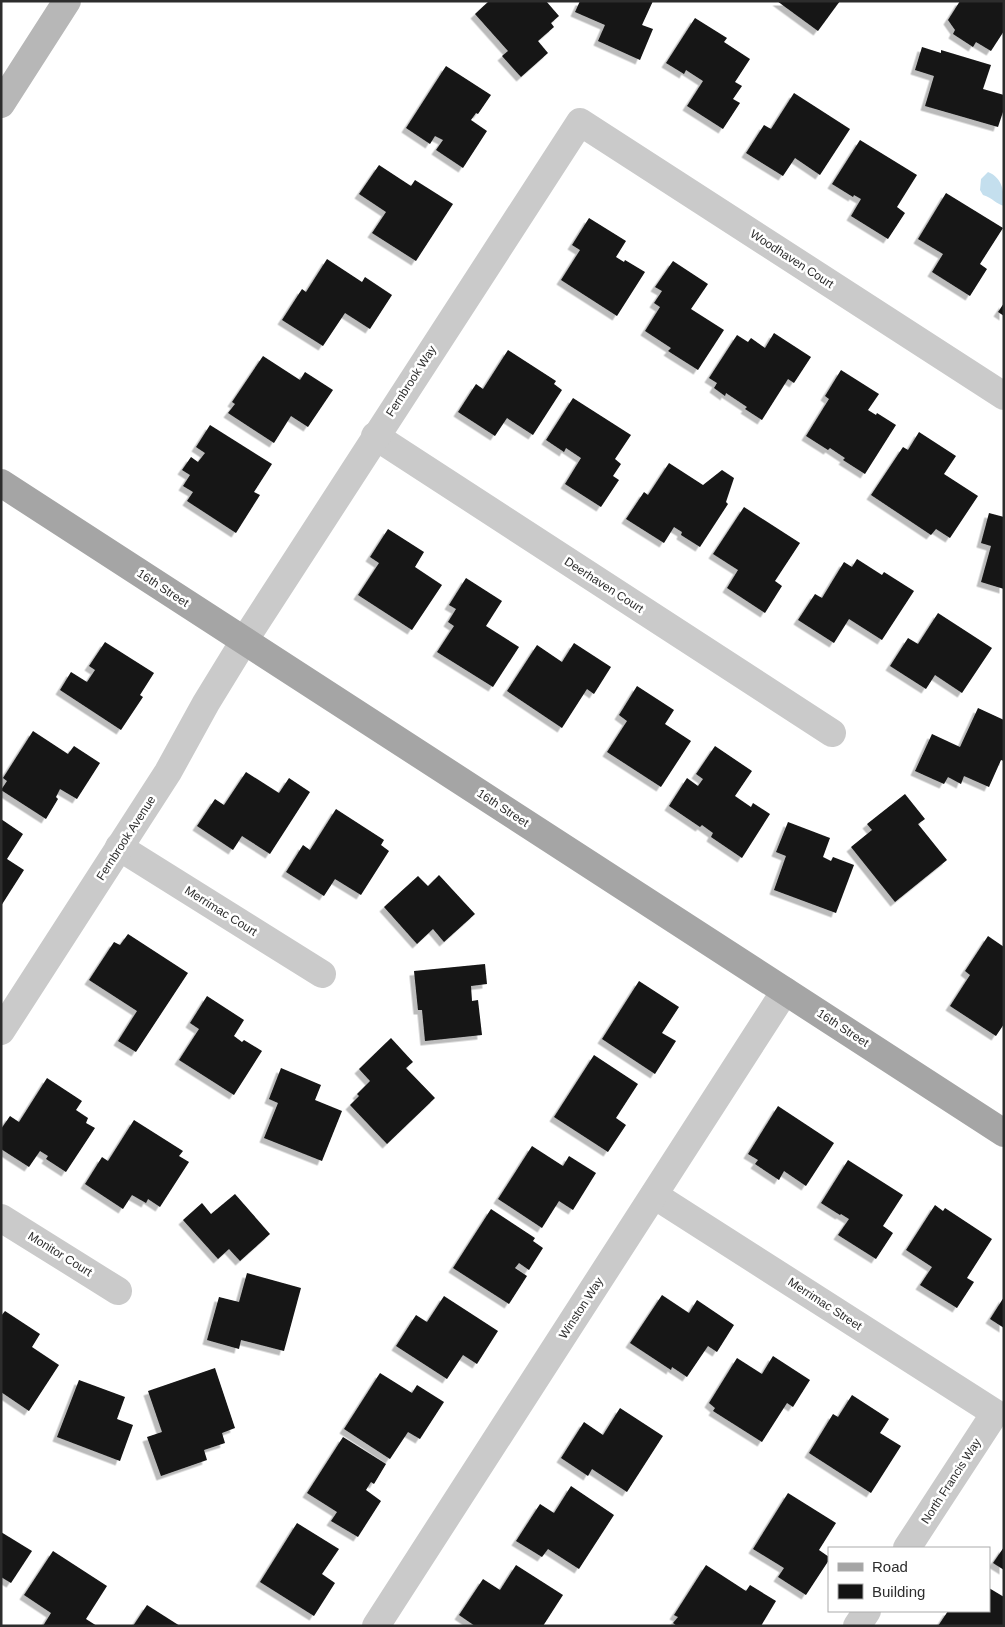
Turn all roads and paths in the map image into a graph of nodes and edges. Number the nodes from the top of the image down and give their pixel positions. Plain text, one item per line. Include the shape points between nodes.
1 (68, 1) edge
2 (1, 104) edge
3 (580, 122) joint
4 (1004, 396) edge
5 (375, 436) junction
6 (1, 483) edge
7 (244, 641) junction
8 (832, 733) dead end
9 (119, 847) junction
10 (322, 974) dead end
11 (785, 991) junction
12 (1, 1031) edge
13 (1004, 1133) edge
14 (654, 1195) junction
15 (1, 1218) edge
16 (118, 1290) dead end
17 (995, 1413) joint
18 (908, 1547) edge
19 (866, 1612) edge
20 (376, 1626) edge
21 (857, 1626) edge

1 - 2 main road
3 - 4 street, Woodhaven Court
3 - 5 street, Fernbrook Way
5 - 7 street, Fernbrook Way
5 - 8 street, Deerhaven Court
6 - 7 main road, 16th Street
7 - 9 street, Fernbrook Avenue via 168,772
7 - 11 main road, 16th Street
9 - 10 street, Merrimac Court
9 - 12 street, Fernbrook Avenue
11 - 13 main road, 16th Street
11 - 14 street, Winston Way
14 - 17 street, Merrimac Street
14 - 20 street, Winston Way
15 - 16 street, Monitor Court
17 - 18 street, North Francis Way
19 - 21 street

